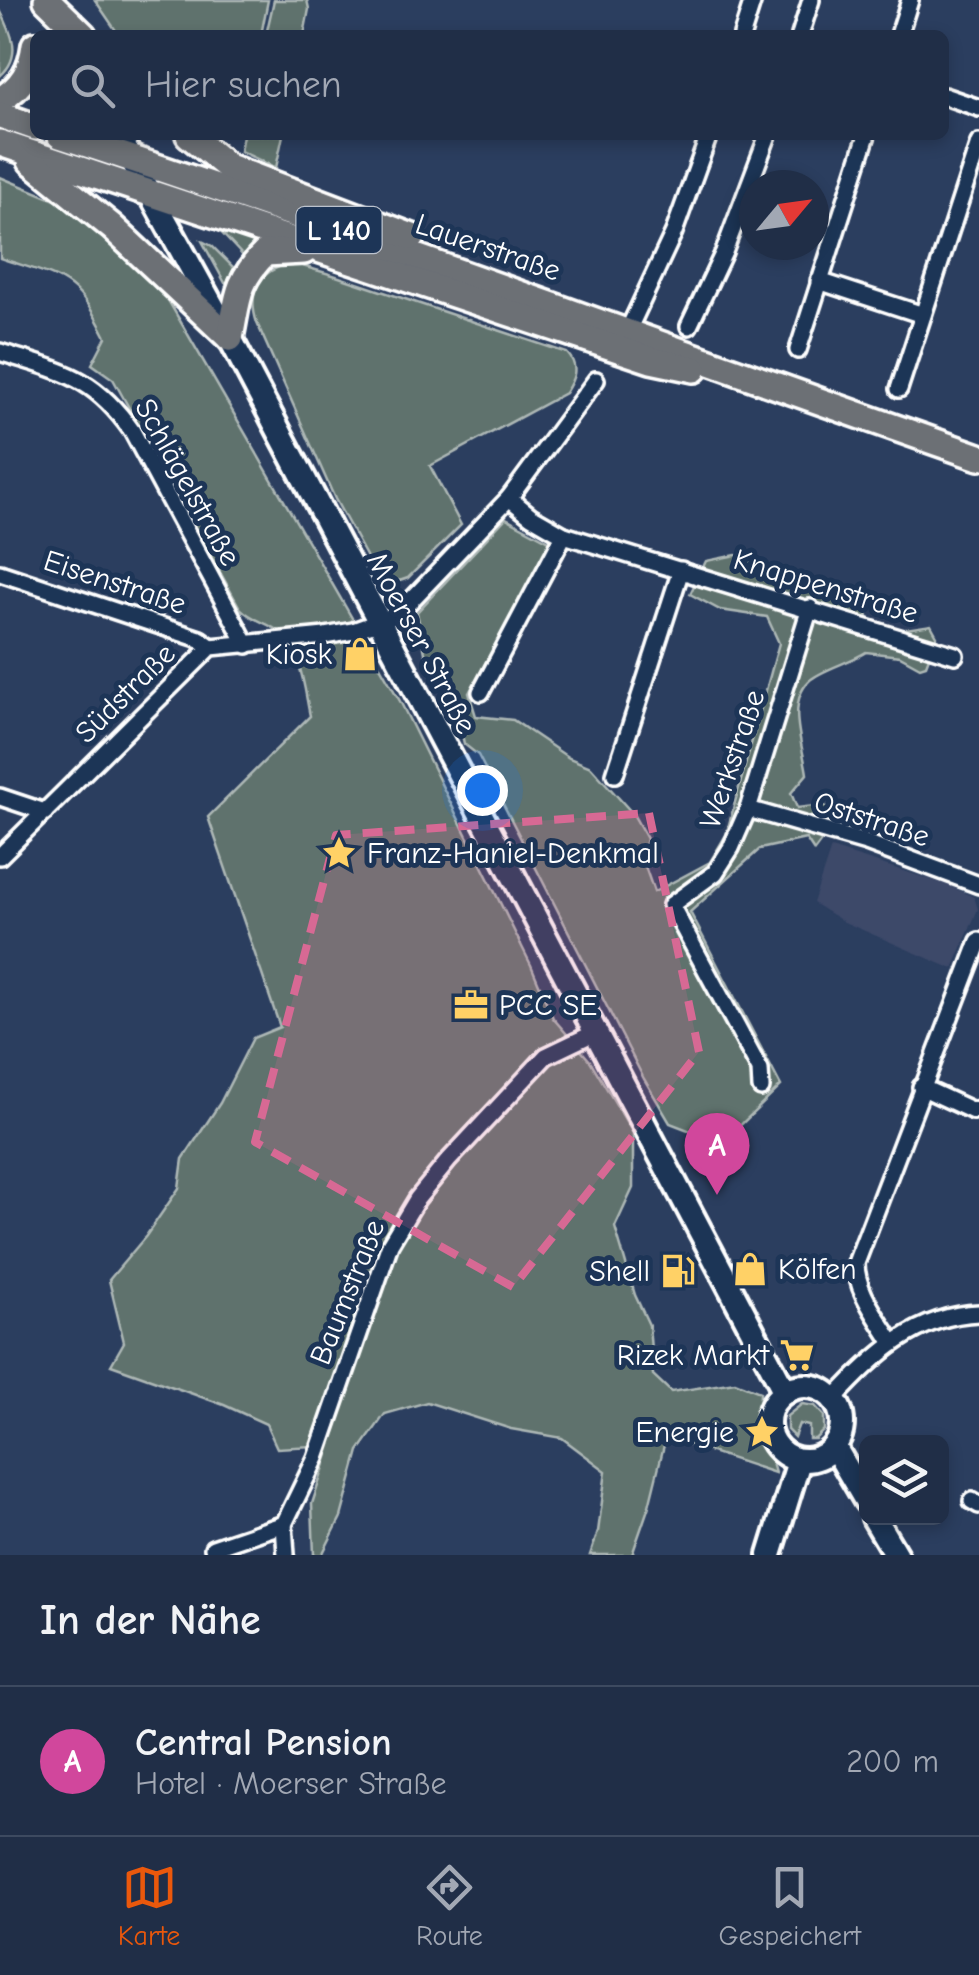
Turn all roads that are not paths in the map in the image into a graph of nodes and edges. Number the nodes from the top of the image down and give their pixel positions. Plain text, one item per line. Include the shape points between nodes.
1 (44, 0) edge
2 (753, 0) edge
3 (811, 0) edge
4 (910, 0) edge
5 (37, 30) edge
6 (60, 30) edge
7 (77, 30) edge
8 (744, 30) edge
9 (802, 30) edge
10 (901, 30) edge
11 (30, 65) edge
12 (949, 98) edge
13 (0, 100) edge
14 (979, 108) edge
15 (0, 116) edge
16 (30, 125) edge
17 (75, 140) edge
18 (121, 140) edge
19 (195, 140) edge
20 (707, 140) edge
21 (766, 140) edge
22 (866, 140) edge
23 (979, 144) edge
24 (10, 147) edge
25 (130, 158) junction
26 (150, 194) junction
27 (971, 194) edge
28 (339, 254) junction
29 (819, 281) junction
30 (547, 302) junction
31 (923, 315) junction
32 (689, 326) dead end
33 (230, 338) junction
34 (623, 340) junction
35 (798, 350) dead end
36 (0, 352) edge
37 (596, 380) dead end
38 (899, 389) dead end
39 (979, 457) edge
40 (509, 498) junction
41 (564, 535) junction
42 (681, 570) junction
43 (0, 573) edge
44 (810, 608) junction
45 (378, 624) junction
46 (247, 645) junction
47 (211, 647) junction
48 (955, 655) dead end
49 (481, 692) dead end
50 (615, 774) dead end
51 (0, 797) edge
52 (748, 809) junction
53 (45, 812) junction
54 (0, 856) edge
55 (979, 885) edge
56 (979, 941) edge
57 (594, 1033) junction
58 (921, 1087) junction
59 (761, 1088) dead end
60 (979, 1109) edge
61 (979, 1314) edge
62 (892, 1342) junction
63 (785, 1392) junction
64 (834, 1399) junction
65 (835, 1448) junction
66 (799, 1461) junction
67 (859, 1490) edge
68 (284, 1524) junction
69 (878, 1525) edge
70 (213, 1548) dead end
71 (286, 1555) edge
72 (770, 1555) edge
73 (896, 1555) edge

1 - 5 main road
1 - 6 main road
1 - 7 main road
2 - 8 street
3 - 9 street
4 - 10 street
11 - 13 main road via 14,92
12 - 14 street
15 - 16 main road
17 - 25 main road, L 140
18 - 25 main road, Moerser Straße
19 - 30 main road via 228,166 455,253
20 - 34 street via 674,232
21 - 32 street
22 - 29 street
23 - 27 street
24 - 26 main road, L 140
24 - 33 main road via 112,227
25 - 26 main road, Moerser Straße
25 - 30 main road, Lauerstraße / L 140
26 - 28 main road, Lauerstraße / L 140
26 - 33 main road, Moerser Straße
27 - 31 street
28 - 33 main road via 266,253 241,282
28 - 34 main road, Lauerstraße / L 140
29 - 31 street
29 - 35 street
30 - 34 main road, Lauerstraße / L 140
31 - 38 street
33 - 45 main road, Moerser Straße
34 - 39 main road, Lauerstraße / L 140
36 - 46 street, Schlägelstraße via 73,376 112,402
37 - 40 street
40 - 41 street, Knappenstraße
40 - 45 street via 397,615
41 - 42 street, Knappenstraße
41 - 49 street
42 - 44 street, Knappenstraße
42 - 50 street
43 - 47 street, Eisenstraße
44 - 48 street, Knappenstraße
44 - 52 street, Werkstraße
45 - 46 street, Südstraße
45 - 57 main road, Moerser Straße
46 - 47 street, Südstraße
47 - 53 street, Südstraße
51 - 53 street
52 - 55 street, Oststraße
52 - 59 street, Werkstraße via 715,873 672,905 760,1070
53 - 54 street, Südstraße
56 - 58 street
57 - 63 main road, Moerser Straße
57 - 68 street, Baumstraße via 546,1056 417,1200 390,1244 316,1458
58 - 60 street
58 - 62 street via 856,1263 862,1290
61 - 62 street via 930,1323
62 - 64 street
63 - 64 main road via 810,1386
63 - 66 main road via 768,1426 779,1450
64 - 65 main road via 843,1422
65 - 66 main road
65 - 67 main road
66 - 72 main road
68 - 70 street
68 - 71 street, Baumstraße
69 - 73 main road

